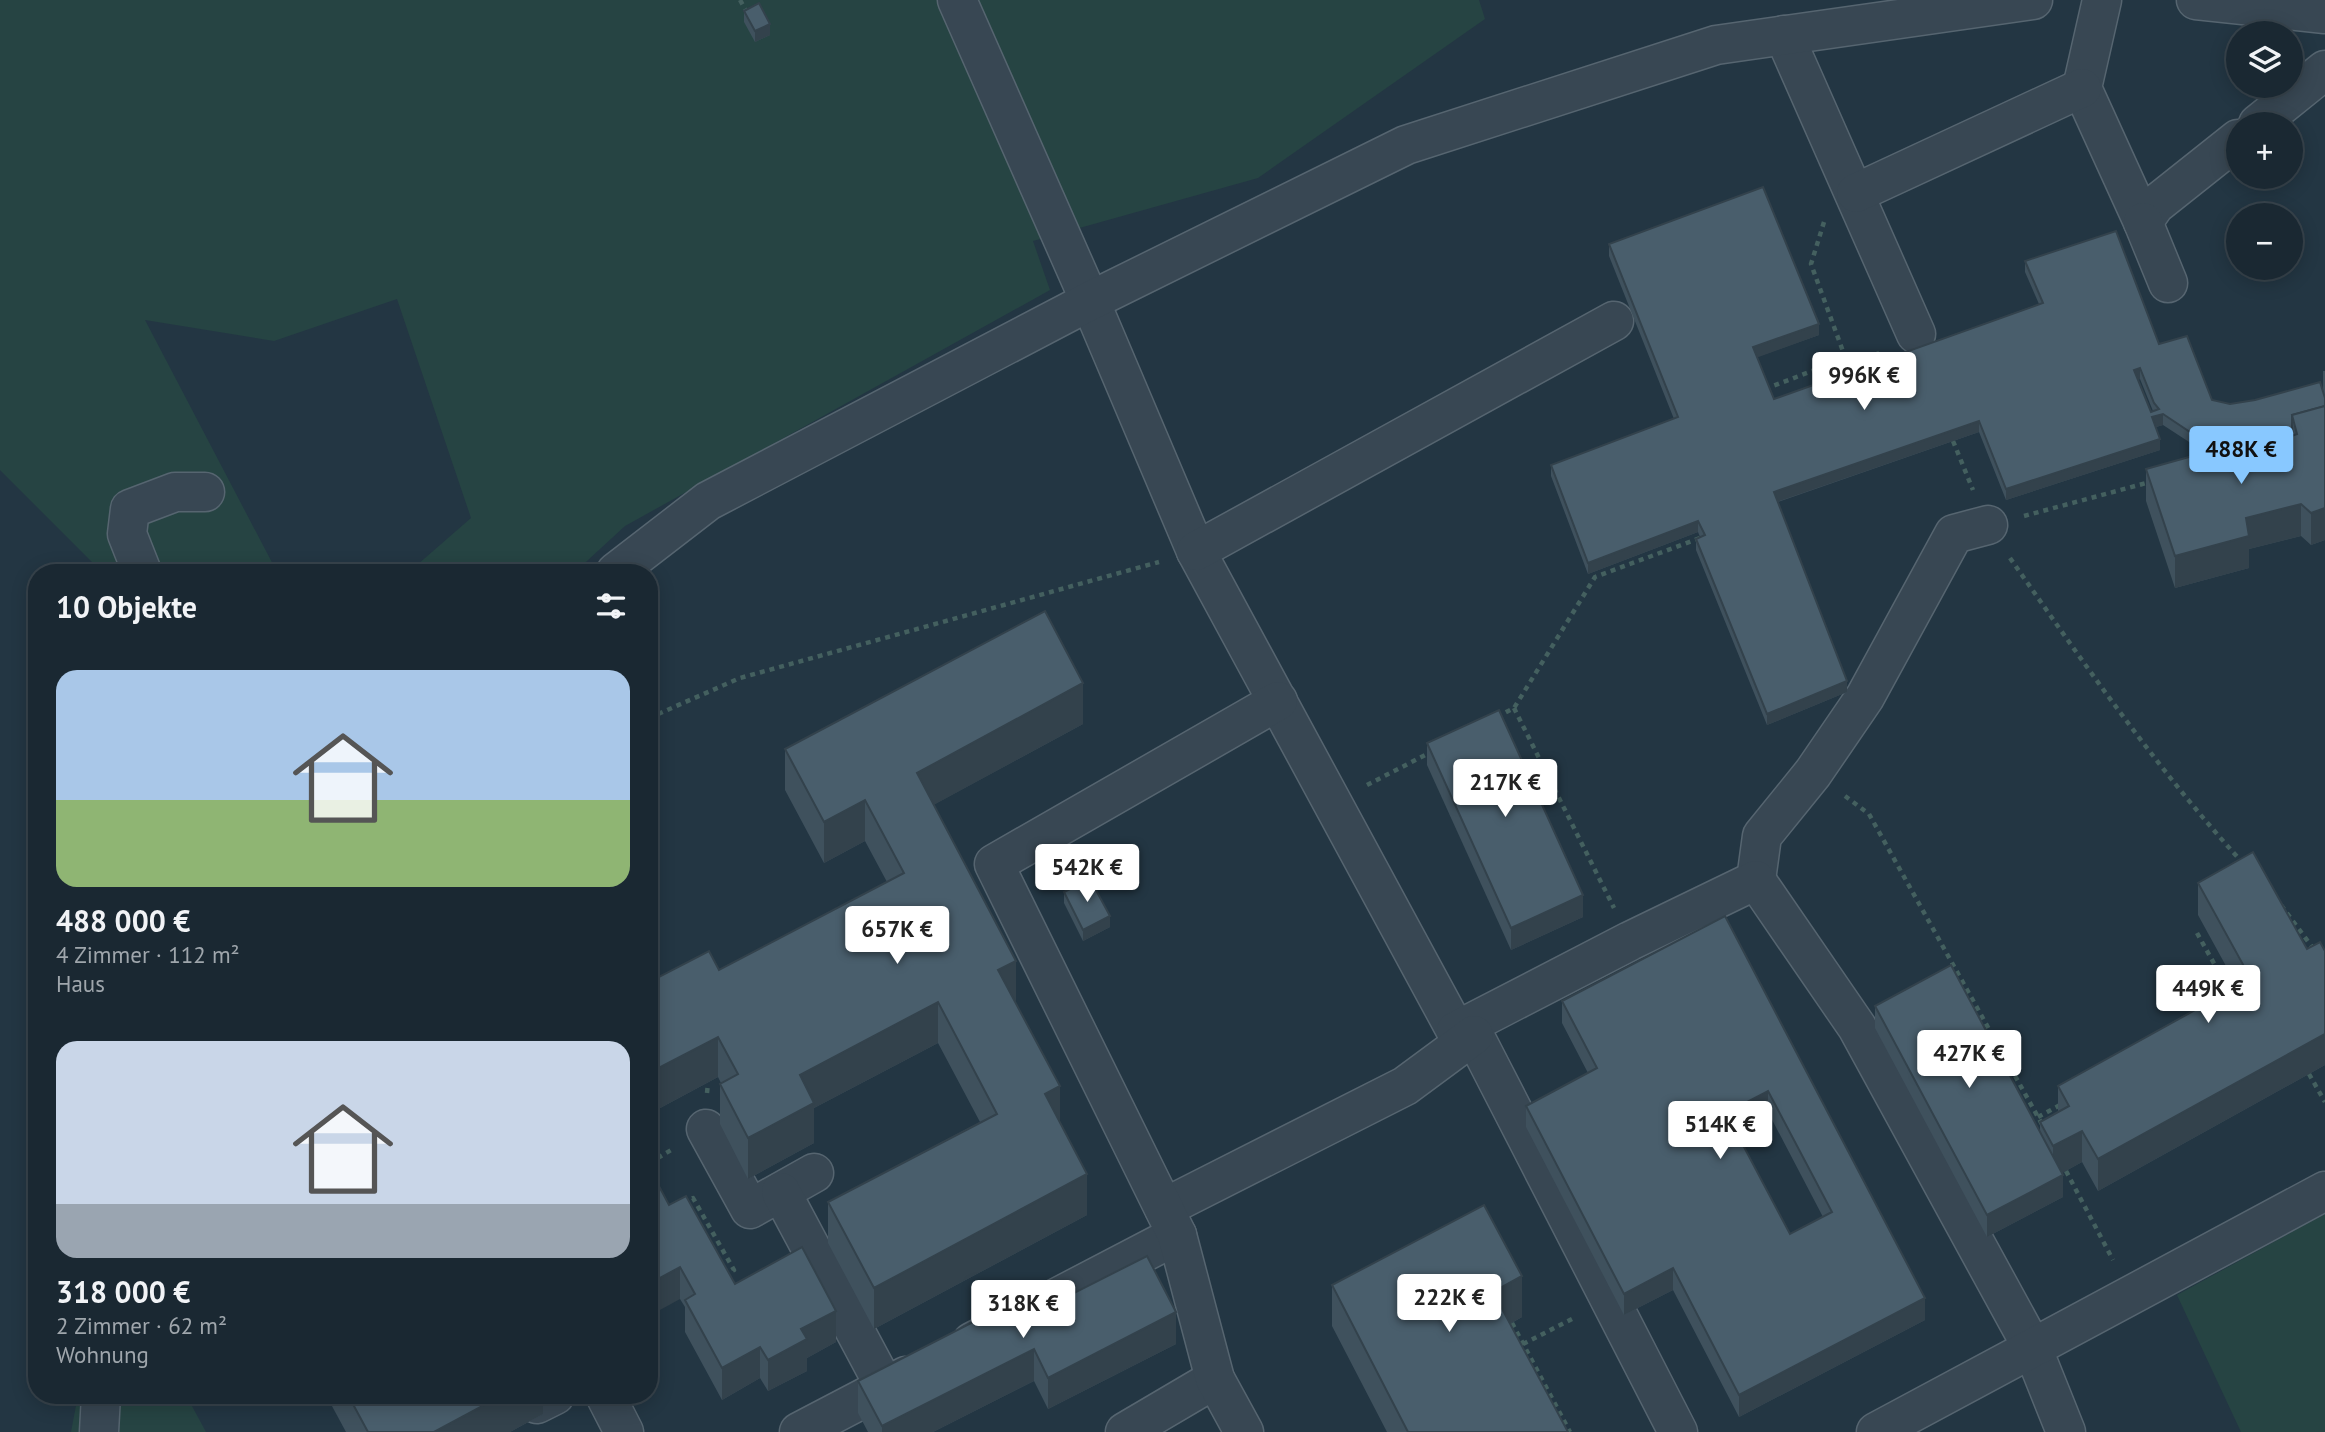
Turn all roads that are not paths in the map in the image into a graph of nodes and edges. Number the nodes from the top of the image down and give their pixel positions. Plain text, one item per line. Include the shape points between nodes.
1 (957, 0) edge
2 (2034, 0) edge
3 (2102, 0) edge
4 (2196, 0) edge
5 (2325, 14) edge
6 (1784, 35) junction
7 (2325, 71) edge
8 (2082, 88) junction
9 (2273, 112) edge
10 (2226, 149) edge
11 (1856, 193) junction
12 (2143, 222) junction
13 (2168, 283) dead end
14 (1090, 301) junction
15 (1614, 321) dead end
16 (1903, 342) road end
17 (205, 492) dead end
18 (1988, 525) road end
19 (1196, 551) junction
20 (139, 564) edge
21 (626, 564) edge
22 (1278, 701) junction
23 (1756, 880) junction
24 (1465, 1033) junction
25 (706, 1129) dead end
26 (814, 1173) dead end
27 (2325, 1191) edge
28 (781, 1192) junction
29 (1171, 1221) junction
30 (2032, 1347) junction
31 (1215, 1378) junction
32 (885, 1387) junction
33 (101, 1404) edge
34 (609, 1404) edge
35 (99, 1432) edge
36 (624, 1432) edge
37 (799, 1432) edge
38 (1125, 1432) edge
39 (1244, 1432) edge
40 (1678, 1432) edge
41 (1876, 1432) edge
42 (2066, 1432) edge

1 - 14 lane
2 - 6 lane
3 - 8 lane
4 - 5 lane
6 - 11 lane
6 - 14 lane via 1716,45 1406,145
7 - 9 lane
8 - 11 lane
8 - 12 lane
10 - 12 lane via 2155,205
11 - 16 lane
12 - 13 lane
14 - 19 lane
14 - 21 lane via 708,501
15 - 19 lane
17 - 20 lane via 175,492 130,509 127,534
18 - 23 lane via 1954,534 1866,697 1762,836
19 - 22 lane
22 - 24 lane
22 - 29 lane via 993,864
23 - 24 lane via 1630,941
23 - 30 lane via 1857,1027
24 - 29 lane via 1405,1086
24 - 40 lane
25 - 28 lane via 750,1209
26 - 28 lane
27 - 30 lane
28 - 32 lane
29 - 31 lane
29 - 32 lane
30 - 41 lane
30 - 42 lane
31 - 38 lane
31 - 39 lane
32 - 37 lane
33 - 35 lane
34 - 36 lane

